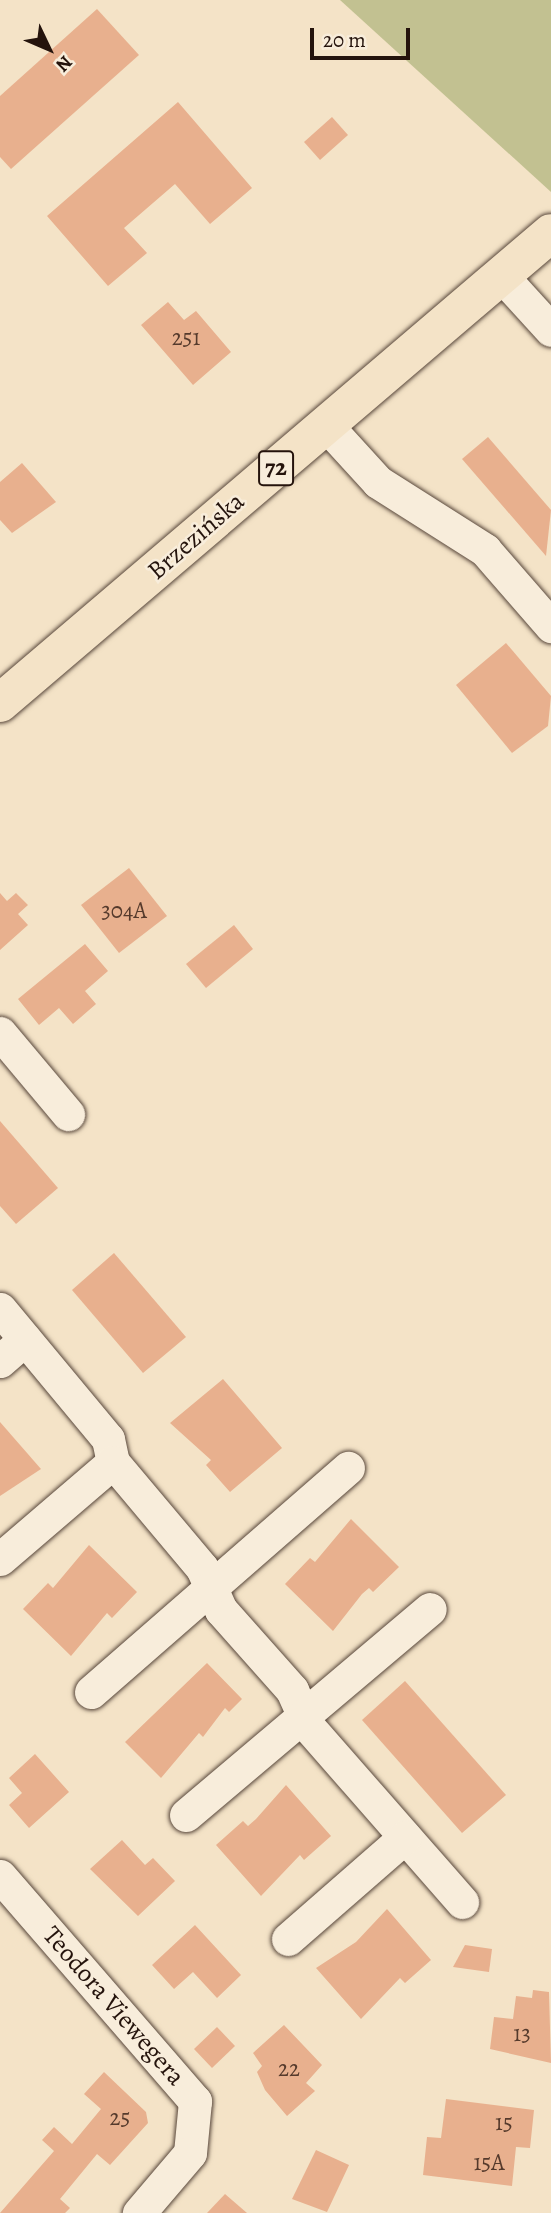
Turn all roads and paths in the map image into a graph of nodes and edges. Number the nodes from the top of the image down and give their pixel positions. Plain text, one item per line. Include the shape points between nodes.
1 (551, 233) edge
2 (501, 275) junction
3 (551, 330) edge
4 (326, 425) junction
5 (551, 626) edge
6 (0, 703) edge
7 (0, 1033) edge
8 (68, 1114) dead end
9 (0, 1308) edge
10 (25, 1339) junction
11 (0, 1361) edge
12 (113, 1462) junction
13 (348, 1468) dead end
14 (0, 1559) edge
15 (211, 1587) junction
16 (430, 1609) dead end
17 (91, 1692) dead end
18 (302, 1714) junction
19 (186, 1815) dead end
20 (405, 1837) junction
21 (0, 1876) edge
22 (462, 1902) dead end
23 (288, 1939) dead end
24 (139, 2213) edge

1 - 2 main road, Brzezińska / 72
2 - 3 street
2 - 4 main road, Brzezińska / 72
4 - 5 street via 378,482 485,550
4 - 6 main road, Brzezińska / 72
7 - 8 street
9 - 10 street
10 - 11 street
10 - 12 street via 108,1439
12 - 14 street
12 - 15 street
13 - 15 street
15 - 17 street
15 - 18 street via 221,1610 292,1690
16 - 18 street
18 - 19 street
18 - 20 street
20 - 22 street
20 - 23 street
21 - 24 street, Teodora Viewegera via 195,2101 190,2153

